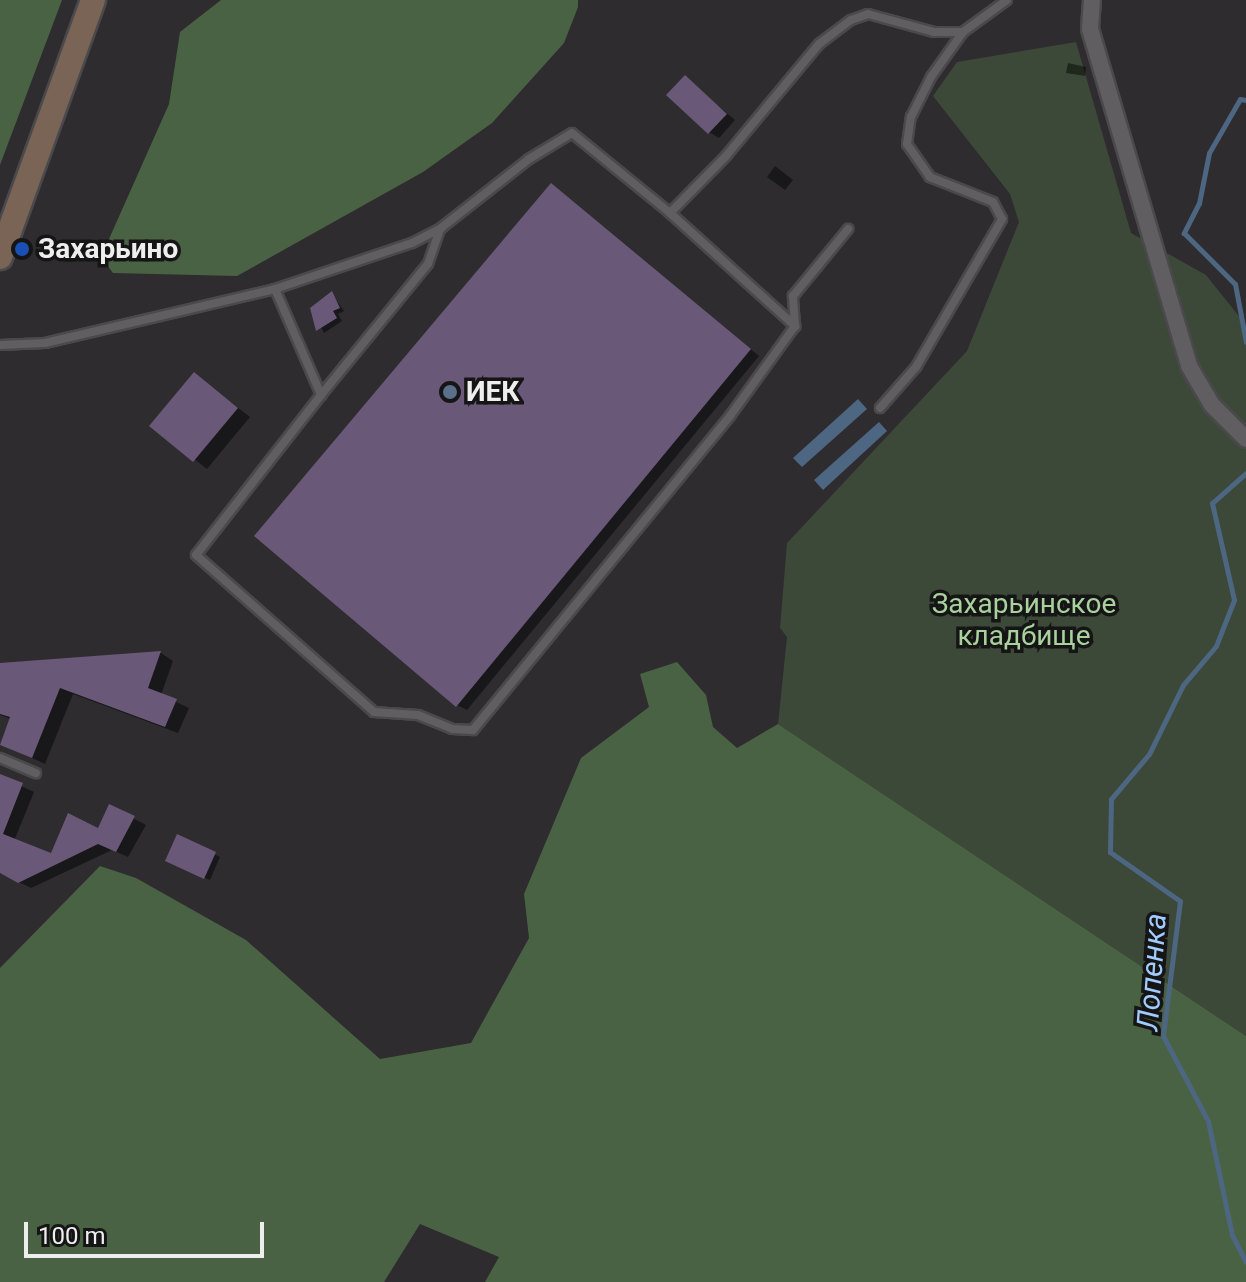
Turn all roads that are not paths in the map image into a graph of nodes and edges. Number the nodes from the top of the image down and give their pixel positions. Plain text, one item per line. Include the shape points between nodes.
1 (93, 0) edge
2 (1007, 0) edge
3 (1092, 0) edge
4 (963, 32) junction
5 (670, 213) junction
6 (441, 228) junction
7 (848, 229) dead end
8 (0, 257) edge
9 (275, 289) junction
10 (795, 326) junction
11 (0, 345) edge
12 (321, 395) junction
13 (880, 408) dead end
14 (1246, 439) edge
15 (0, 758) edge
16 (36, 773) dead end

1 - 8 main road
2 - 4 lane
3 - 14 street via 1090,29 1189,366 1212,405
4 - 5 lane via 934,32 868,14 851,20 819,44 726,156
4 - 13 lane via 931,77 911,117 907,144 930,177 993,202 1002,219 916,367
5 - 6 lane via 572,133 529,159
5 - 10 lane
6 - 9 lane
6 - 12 lane via 428,264
7 - 10 lane via 793,296
9 - 11 lane via 45,343
9 - 12 lane
10 - 12 lane via 730,416 473,730 452,729 418,715 374,712 196,555
15 - 16 lane

